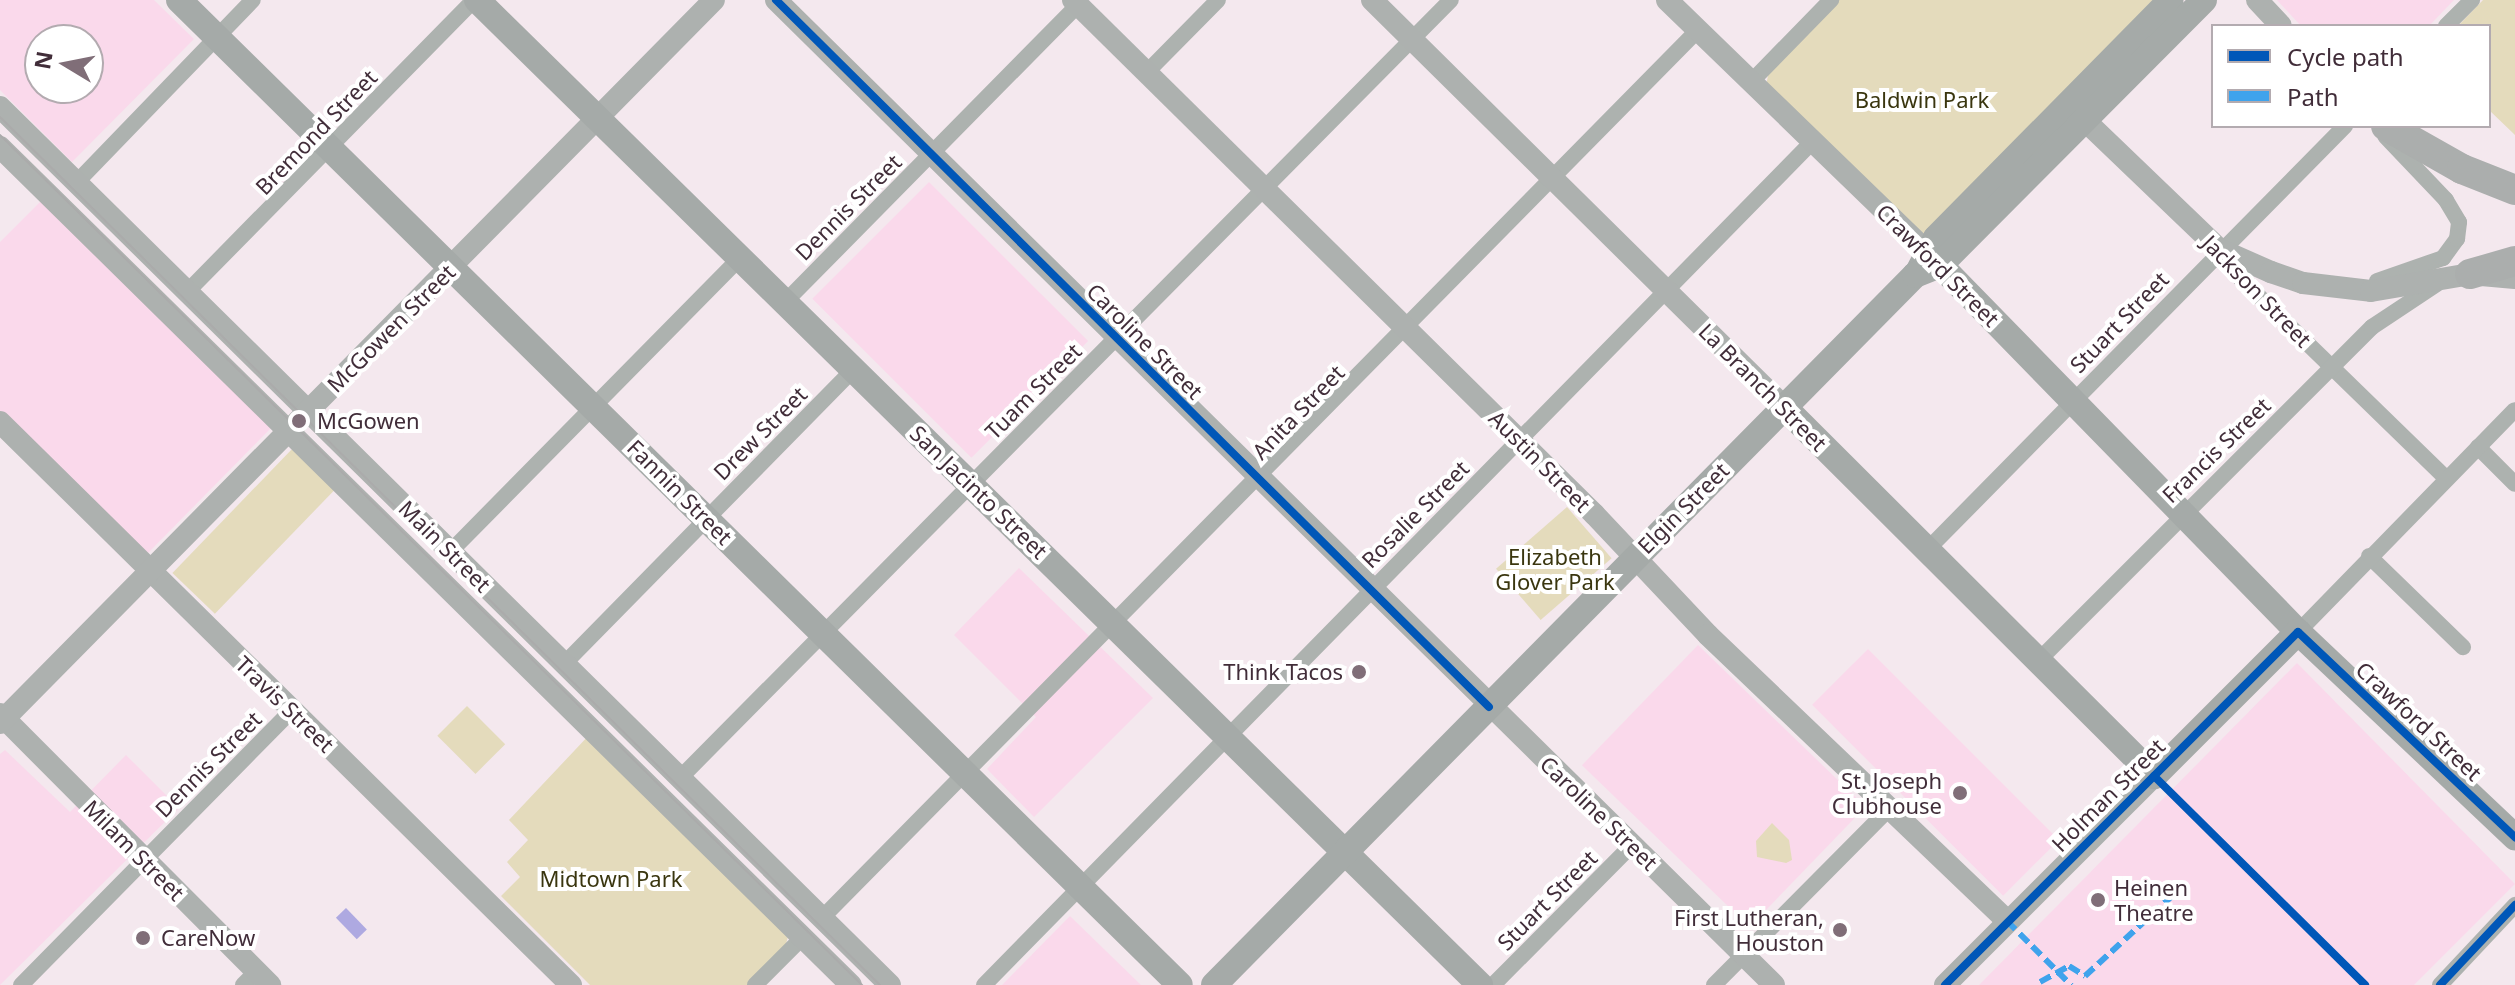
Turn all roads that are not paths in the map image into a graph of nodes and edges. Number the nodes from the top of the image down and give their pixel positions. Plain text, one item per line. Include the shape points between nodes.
1 (179, 0) edge
2 (253, 0) edge
3 (476, 0) edge
4 (714, 0) edge
5 (776, 0) edge
6 (1218, 0) edge
7 (1372, 0) edge
8 (1451, 0) edge
9 (1667, 0) edge
10 (1831, 0) edge
11 (2171, 0) edge
12 (2204, 0) edge
13 (2257, 0) edge
14 (2472, 0) edge
15 (1076, 3) edge
16 (2279, 24) edge
17 (2448, 24) edge
18 (1697, 31) junction
19 (216, 37) junction
20 (1411, 40) junction
21 (1147, 72) junction
22 (1751, 82) junction
23 (0, 107) edge
24 (2076, 112) junction
25 (598, 118) junction
26 (2343, 128) edge
27 (2378, 128) edge
28 (2390, 128) edge
29 (1811, 143) junction
30 (0, 147) edge
31 (329, 151) junction
32 (932, 154) junction
33 (1554, 177) junction
34 (77, 182) junction
35 (1264, 188) junction
36 (2515, 190) edge
37 (2219, 249) junction
38 (740, 258) junction
39 (2515, 261) edge
40 (1928, 262) junction
41 (450, 267) junction
42 (2470, 274) junction
43 (2515, 278) edge
44 (2437, 283) junction
45 (2332, 288) junction
46 (1666, 290) junction
47 (187, 292) junction
48 (785, 302) junction
49 (1405, 328) junction
50 (1116, 338) junction
51 (2333, 365) junction
52 (853, 370) junction
53 (2073, 401) junction
54 (595, 407) junction
55 (1784, 407) junction
56 (2515, 410) edge
57 (308, 412) junction
58 (0, 422) edge
59 (289, 431) junction
60 (1519, 441) junction
61 (2478, 447) junction
62 (1259, 477) junction
63 (2446, 478) junction
64 (971, 484) junction
65 (2515, 484) edge
66 (2183, 512) junction
67 (706, 517) junction
68 (1926, 551) junction
69 (450, 552) junction
70 (2369, 556) junction
71 (1632, 559) junction
72 (151, 571) junction
73 (1371, 589) junction
74 (1115, 623) junction
75 (2298, 632) junction
76 (823, 634) junction
77 (2463, 647) dead end
78 (2038, 661) junction
79 (564, 664) junction
80 (1489, 707) junction
81 (292, 710) junction
82 (1, 719) edge
83 (1225, 738) junction
84 (967, 773) junction
85 (2154, 776) junction
86 (680, 778) junction
87 (1890, 808) junction
88 (2515, 837) edge
89 (1632, 845) junction
90 (1344, 856) junction
91 (144, 861) junction
92 (1080, 888) junction
93 (2515, 905) edge
94 (822, 918) junction
95 (2007, 921) junction
96 (803, 937) junction
97 (1744, 954) junction
98 (256, 981) edge
99 (21, 985) edge
100 (571, 985) edge
101 (755, 985) edge
102 (851, 985) edge
103 (890, 985) edge
104 (984, 985) edge
105 (1180, 985) edge
106 (1214, 985) edge
107 (1480, 985) edge
108 (1493, 985) edge
109 (1714, 985) edge
110 (1774, 985) edge
111 (1945, 985) edge
112 (2440, 985) edge

1 - 19 main road, Fannin Street
2 - 19 street
3 - 25 main road, San Jacinto Street
3 - 31 street, Bremond Street
4 - 25 street, McGowen Street
5 - 32 street, Caroline Street
6 - 21 street
7 - 20 street, La Branch Street
8 - 20 street, Tuam Street
9 - 18 street, Crawford Street
10 - 22 street
11 - 24 main road, Elgin Street
12 - 24 main road, Elgin Street
13 - 16 street
14 - 17 street
15 - 21 street, Austin Street
15 - 32 street, Dennis Street
18 - 22 street, Crawford Street
18 - 33 street, Anita Street
19 - 31 main road, Fannin Street
19 - 34 street
20 - 33 street, La Branch Street
20 - 35 street, Tuam Street
21 - 35 street, Austin Street
22 - 29 street, Crawford Street
23 - 34 street, Main Street
24 - 37 street, Jackson Street
24 - 40 main road, Elgin Street
25 - 38 main road, San Jacinto Street
25 - 41 street, McGowen Street
26 - 37 street, Stuart Street
27 - 45 street via 2454,211 2457,239 2428,266
28 - 36 highway via 2462,169
29 - 40 street, Crawford Street
29 - 46 street, Rosalie Street
30 - 59 street, Main Street
31 - 41 main road, Fannin Street
31 - 47 street, Bremond Street
32 - 48 street, Dennis Street
32 - 50 street, Caroline Street
33 - 46 street, La Branch Street
33 - 49 street, Anita Street
34 - 47 street, Main Street
35 - 49 street, Austin Street
35 - 50 street, Tuam Street
37 - 45 street via 2303,283
37 - 51 street, Jackson Street via 2236,274
37 - 53 street, Stuart Street
38 - 48 main road, San Jacinto Street
38 - 54 street
39 - 42 highway
40 - 53 main road, Crawford Street
40 - 55 main road, Elgin Street
41 - 54 main road, Fannin Street
41 - 57 street, McGowen Street
42 - 43 street
42 - 44 street
44 - 45 street via 2380,291
44 - 51 street, Francis Street via 2372,327
46 - 55 street, La Branch Street
46 - 60 street, Rosalie Street
47 - 57 street, Main Street
48 - 52 main road, San Jacinto Street
49 - 60 street, Austin Street
49 - 62 street, Anita Street
50 - 62 street, Caroline Street
50 - 64 street, Tuam Street
51 - 63 street, Jackson Street
51 - 66 street, Francis Street
52 - 64 main road, San Jacinto Street
52 - 67 street, Drew Street
53 - 66 main road, Crawford Street
53 - 68 street, Stuart Street
54 - 67 main road, Fannin Street
54 - 69 street
55 - 68 main road, La Branch Street
55 - 71 main road, Elgin Street
56 - 61 street, Holman Street
57 - 59 street, McGowen Street
57 - 69 street, Main Street
58 - 72 street, Travis Street
59 - 72 street, McGowen Street
59 - 96 street, Main Street
60 - 71 street, Austin Street
60 - 73 street, Rosalie Street
61 - 63 street, Holman Street
61 - 65 street
62 - 73 street, Caroline Street
62 - 74 street, Anita Street
63 - 70 street, Holman Street
64 - 74 main road, San Jacinto Street
64 - 76 street, Tuam Street
66 - 75 main road, Crawford Street
66 - 78 street, Francis Street
67 - 76 main road, Fannin Street
67 - 79 street, Drew Street
68 - 78 main road, La Branch Street
69 - 79 street, Main Street
70 - 75 street, Holman Street
70 - 77 street
71 - 80 main road, Elgin Street
71 - 87 street, Austin Street
72 - 81 street, Travis Street
72 - 82 street, McGowen Street
73 - 80 street, Caroline Street
73 - 83 street, Rosalie Street
74 - 83 main road, San Jacinto Street
74 - 84 street, Anita Street
75 - 85 main road, Holman Street
75 - 88 main road, Crawford Street
76 - 84 main road, Fannin Street
76 - 86 street, Tuam Street
78 - 85 main road, La Branch Street
79 - 86 street, Main Street
80 - 89 street, Caroline Street
80 - 90 main road, Elgin Street
81 - 91 street, Dennis Street
81 - 100 street, Travis Street
82 - 91 street, Milam Street
83 - 90 main road, San Jacinto Street
83 - 92 street, Rosalie Street
84 - 92 main road, Fannin Street
84 - 94 street, Anita Street
85 - 95 street, Holman Street
86 - 94 street, Main Street
87 - 95 street, Austin Street
87 - 97 street
89 - 97 street, Caroline Street
89 - 108 street, Stuart Street
90 - 106 main road, Elgin Street
90 - 107 main road, San Jacinto Street
91 - 98 street, Milam Street
91 - 99 street, Dennis Street
92 - 104 street, Rosalie Street
92 - 105 main road, Fannin Street
93 - 112 street
94 - 103 street, Main Street
95 - 111 street, Holman Street
96 - 101 street
96 - 102 street, Main Street
97 - 109 street
97 - 110 street, Caroline Street

